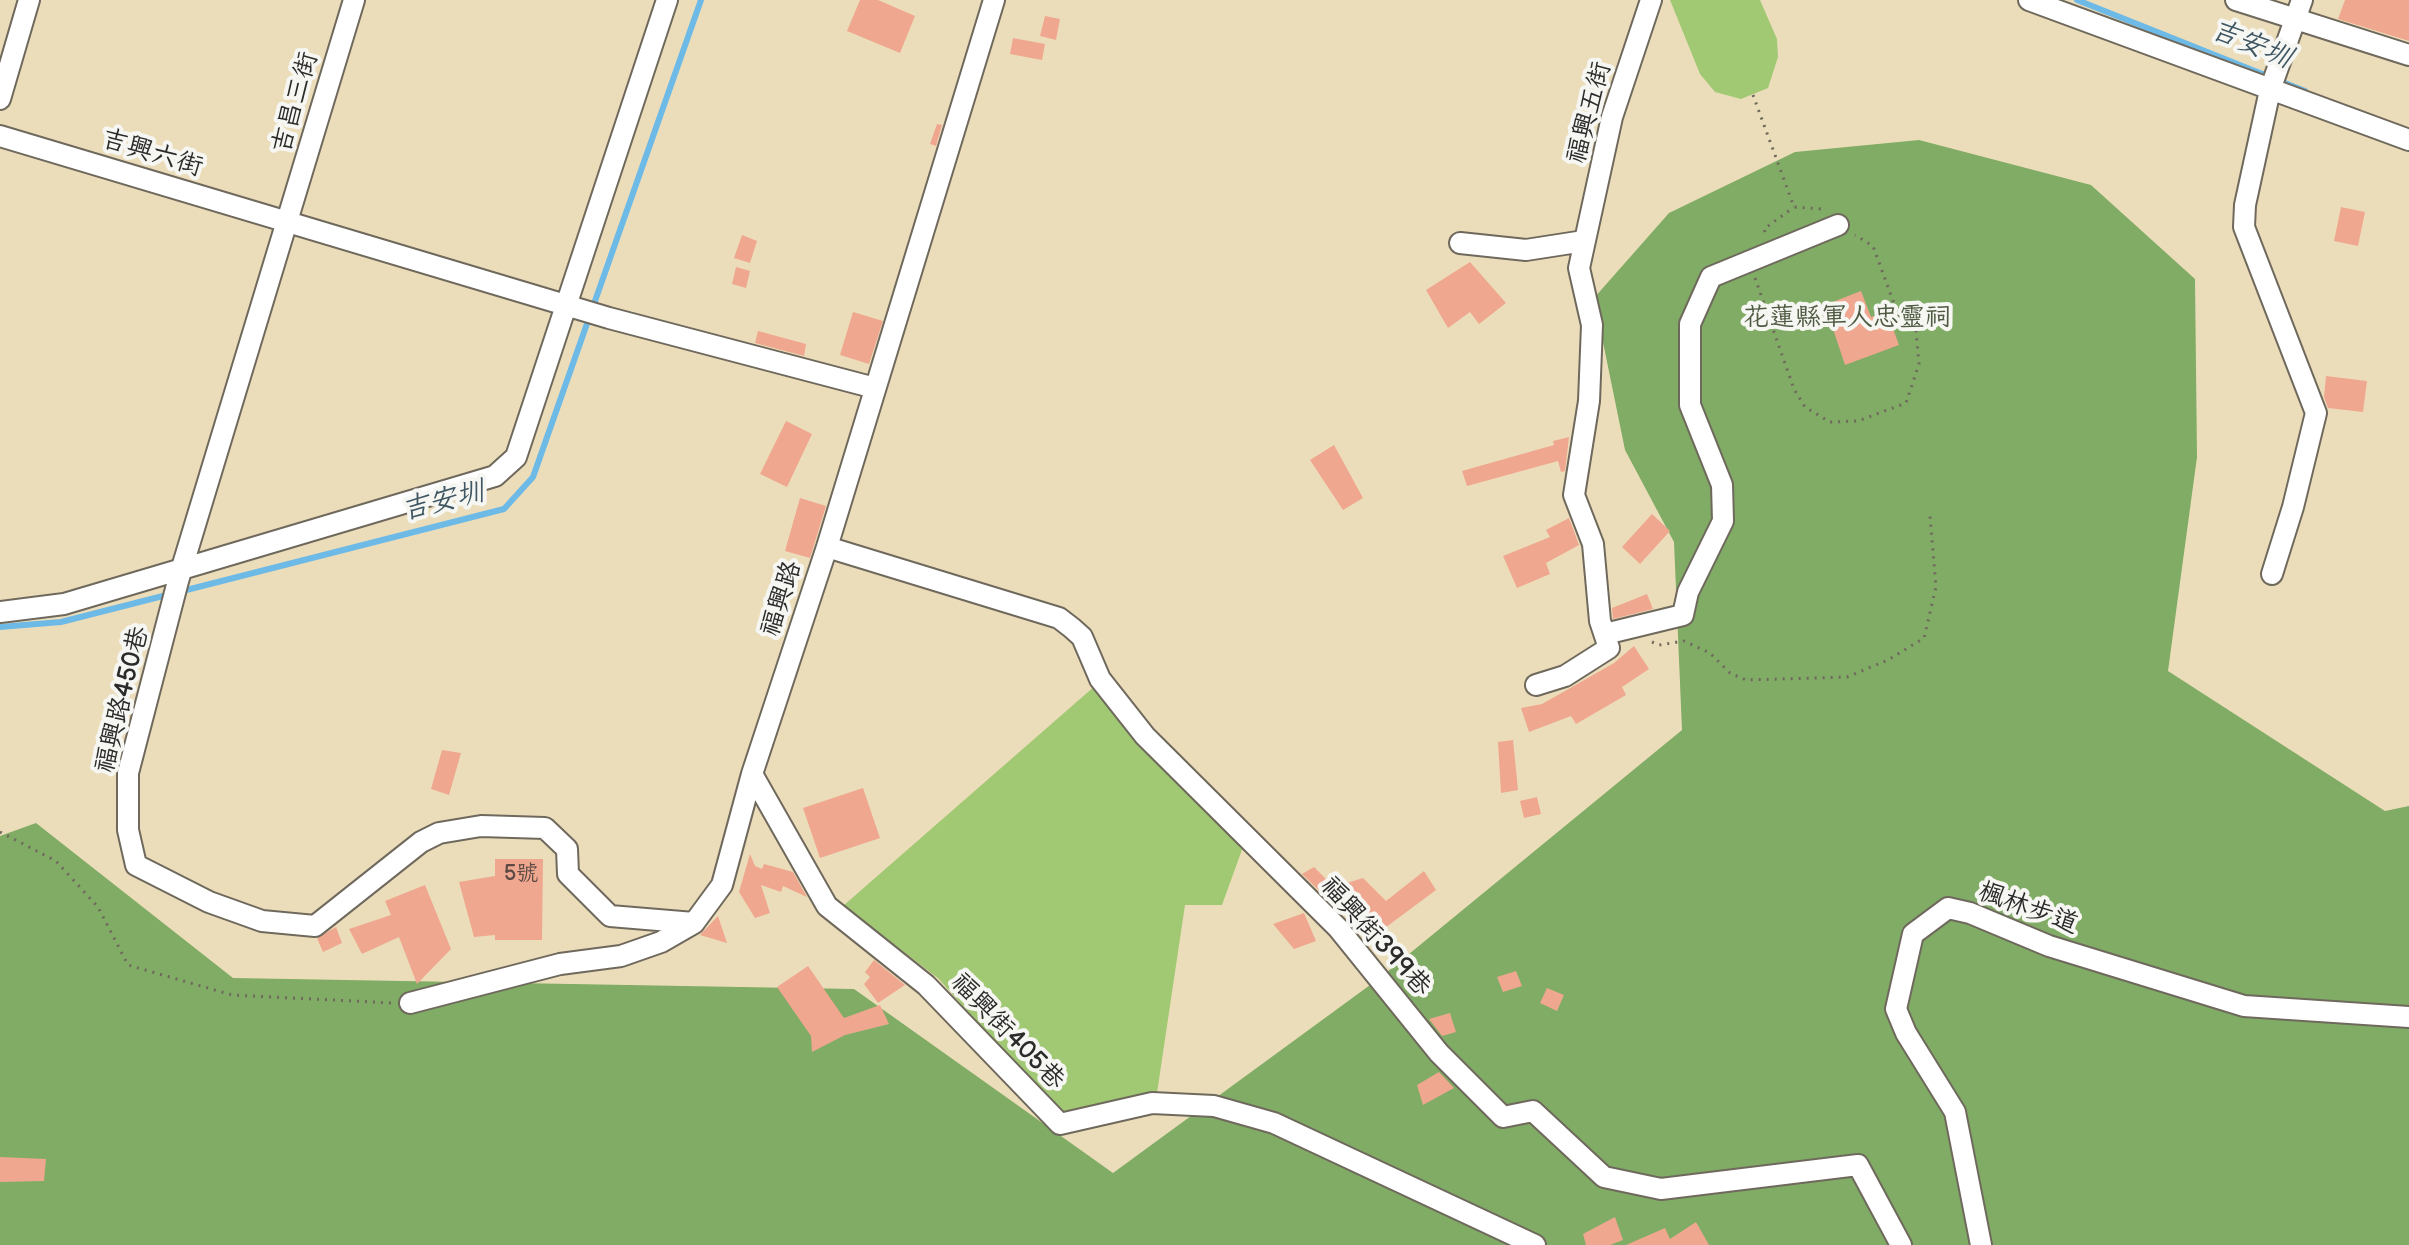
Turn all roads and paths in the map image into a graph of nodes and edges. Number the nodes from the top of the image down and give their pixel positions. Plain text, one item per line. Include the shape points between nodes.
1 (29, 0) edge
2 (354, 0) edge
3 (667, 0) edge
4 (994, 0) edge
5 (1651, 0) edge
6 (2029, 0) edge
7 (2236, 0) edge
8 (2299, 10) edge
9 (2409, 55) edge
10 (2270, 90) junction
11 (1753, 95) dead end
12 (0, 99) edge
13 (0, 136) edge
14 (2409, 140) edge
15 (1794, 207) junction
16 (1832, 217) junction
17 (288, 221) junction
18 (1765, 232) dead end
19 (1584, 241) junction
20 (1460, 243) dead end
21 (1749, 261) junction
22 (572, 304) junction
23 (875, 388) junction
24 (1930, 516) dead end
25 (827, 547) junction
26 (180, 574) junction
27 (2272, 574) dead end
28 (0, 612) edge
29 (1634, 627) junction
30 (1605, 634) junction
31 (1536, 685) dead end
32 (752, 774) junction
33 (0, 832) edge
34 (694, 923) junction
35 (410, 1003) joint
36 (2409, 1017) edge
37 (1535, 1245) edge
38 (1901, 1245) edge
39 (1981, 1245) edge

1 - 12 street
2 - 17 street, 吉昌三街
3 - 22 street
4 - 23 street, 福興路
5 - 19 street, 福興五街 via 1612,117
6 - 10 street
7 - 8 street
8 - 9 street
8 - 10 street
10 - 14 street
10 - 27 street via 2244,227 2316,413
11 - 15 path
13 - 17 street, 吉興六街
15 - 16 path
15 - 18 path
16 - 21 street
16 - 21 path via 1873,246 1900,320 1916,331 1919,364 1906,403 1858,421 1830,422 1805,407
17 - 22 street, 吉興六街
17 - 26 street
19 - 20 street via 1526,250
19 - 30 street, 福興五街 via 1579,268 1592,325 1590,386 1574,495 1593,544
21 - 29 street via 1711,277 1690,324 1690,405 1722,485 1723,521 1688,592 1683,615
22 - 23 street, 吉興六街
22 - 26 street via 516,457 495,476
23 - 25 street, 福興路
24 - 29 path via 1936,587 1924,638 1847,677 1746,680 1710,653 1684,641 1659,645
25 - 32 street, 福興路
25 - 38 street, 福興街399巷 via 1059,618 1072,628 1082,637 1100,679 1145,736 1338,928 1439,1053 1503,1117 1533,1111 1604,1177 1661,1189 1858,1165
26 - 28 street via 64,604
26 - 34 street, 福興路450巷 via 128,773 127,818 136,865 209,902 262,921 315,926 439,833 481,826 545,828 567,849 568,874 610,916
29 - 30 street
30 - 31 street via 1609,648 1565,676
32 - 34 street, 福興路 via 722,885
32 - 37 street, 福興街405巷 via 827,906 926,985 1060,1124 1152,1103 1214,1106 1274,1123
33 - 35 path via 56,861 98,907 128,965 232,995
34 - 35 street, 福興路 via 621,956 560,964
36 - 39 street, 楓林步道 via 2244,1006 2049,946 1948,908 1913,934 1896,1009 1955,1112

